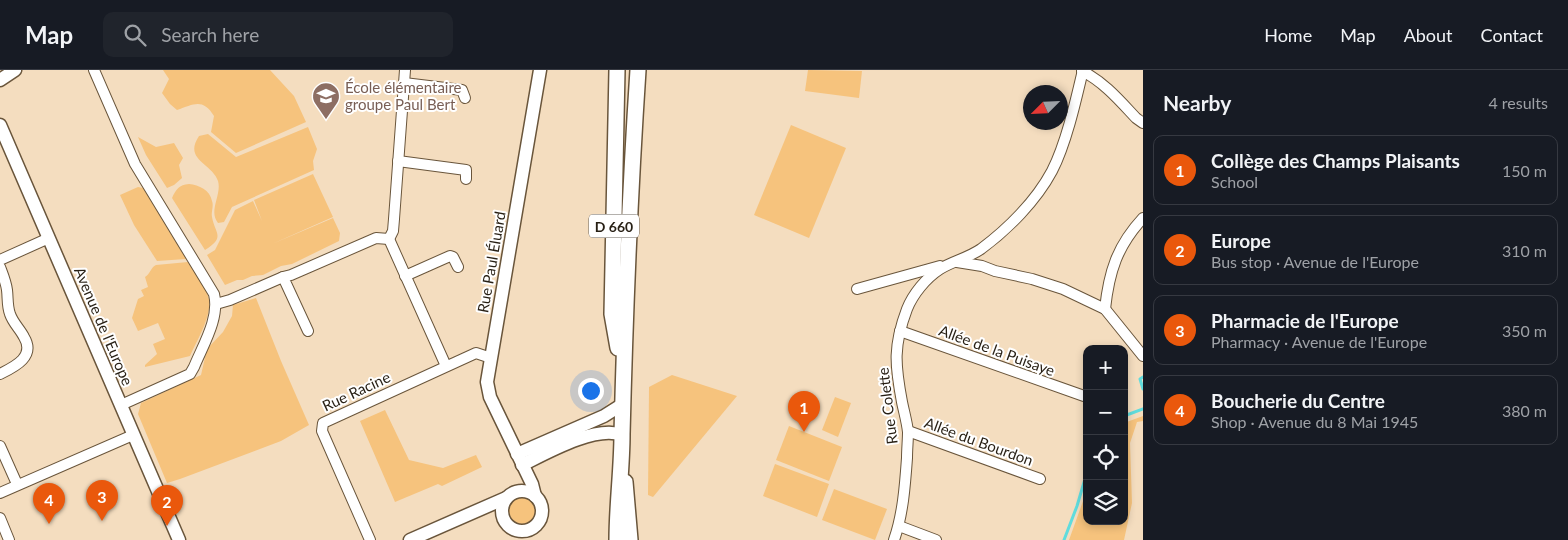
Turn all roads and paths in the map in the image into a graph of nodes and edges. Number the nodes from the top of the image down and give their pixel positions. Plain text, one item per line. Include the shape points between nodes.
1 (15, 70) edge
2 (94, 70) edge
3 (405, 70) edge
4 (540, 70) edge
5 (1082, 71) edge
6 (617, 73) edge
7 (637, 74) edge
8 (0, 80) edge
9 (404, 83) junction
10 (465, 98) dead end
11 (1143, 123) edge
12 (0, 126) edge
13 (398, 161) junction
14 (466, 180) dead end
15 (1143, 218) edge
16 (48, 238) junction
17 (389, 239) junction
18 (0, 260) edge
19 (956, 262) junction
20 (0, 267) edge
21 (458, 267) dead end
22 (405, 276) junction
23 (283, 277) junction
24 (857, 289) dead end
25 (216, 304) junction
26 (1105, 309) junction
27 (308, 331) dead end
28 (900, 331) junction
29 (1143, 356) edge
30 (491, 358) junction
31 (446, 366) junction
32 (0, 374) edge
33 (623, 382) junction
34 (1083, 396) edge
35 (623, 404) junction
36 (120, 405) junction
37 (908, 431) junction
38 (133, 435) junction
39 (622, 435) junction
40 (0, 446) edge
41 (622, 451) junction
42 (520, 459) junction
43 (1040, 479) dead end
44 (17, 484) junction
45 (519, 491) junction
46 (0, 493) edge
47 (535, 496) junction
48 (506, 498) junction
49 (0, 518) edge
50 (899, 526) junction
51 (530, 530) junction
52 (9, 540) edge
53 (179, 540) edge
54 (370, 540) edge
55 (410, 540) edge
56 (509, 540) edge
57 (617, 540) edge
58 (630, 540) edge
59 (894, 540) edge
60 (936, 540) edge

1 - 8 street
2 - 25 street via 135,164 214,294
3 - 9 street
4 - 30 street, Rue Paul Éluard
5 - 11 street via 1093,76
5 - 19 street, Rue Colette via 1067,131 1042,187 1026,208 994,238 975,253
6 - 7 street
6 - 33 main road, D 660 via 612,314
7 - 33 main road, D 660
9 - 10 street via 462,90
9 - 13 street
12 - 16 street, Avenue de l'Europe
13 - 14 street via 466,170
13 - 17 street via 393,231
15 - 26 street via 1120,249 1108,284
16 - 18 street
16 - 36 street, Avenue de l'Europe
17 - 22 street
17 - 23 street via 376,238
19 - 24 street
19 - 26 street via 1064,289
19 - 28 street, Rue Colette via 940,269 926,281 914,296
20 - 32 street via 10,315 24,336 27,349 19,365
21 - 22 street via 452,256
22 - 31 street
23 - 25 street
23 - 27 street
25 - 36 street via 215,314 190,374
26 - 29 street
28 - 34 street, Allée de la Puisaye
28 - 37 street, Rue Colette via 896,368
30 - 31 street, Rue Racine via 476,354
30 - 42 street, Rue Paul Éluard via 487,382 490,397
31 - 54 street, Rue Racine via 322,425
33 - 35 main road, D 660
35 - 39 main road, D 660
35 - 42 street
36 - 38 street, Avenue de l'Europe
37 - 43 street, Allée du Bourdon
37 - 50 street, Rue Colette
38 - 44 street
38 - 53 street, Avenue de l'Europe
39 - 41 main road, D 660
39 - 42 street via 613,432 591,434
40 - 44 street
41 - 57 main road, D 660
41 - 58 main road, D 660
42 - 45 street via 524,480
42 - 47 street, Rue Paul Éluard
44 - 46 street
45 - 47 street
45 - 48 street
47 - 51 street via 541,504 541,516
48 - 51 street via 502,511 506,523 517,531
48 - 55 street
49 - 52 street
50 - 59 street, Rue Colette
50 - 60 street
51 - 56 street

